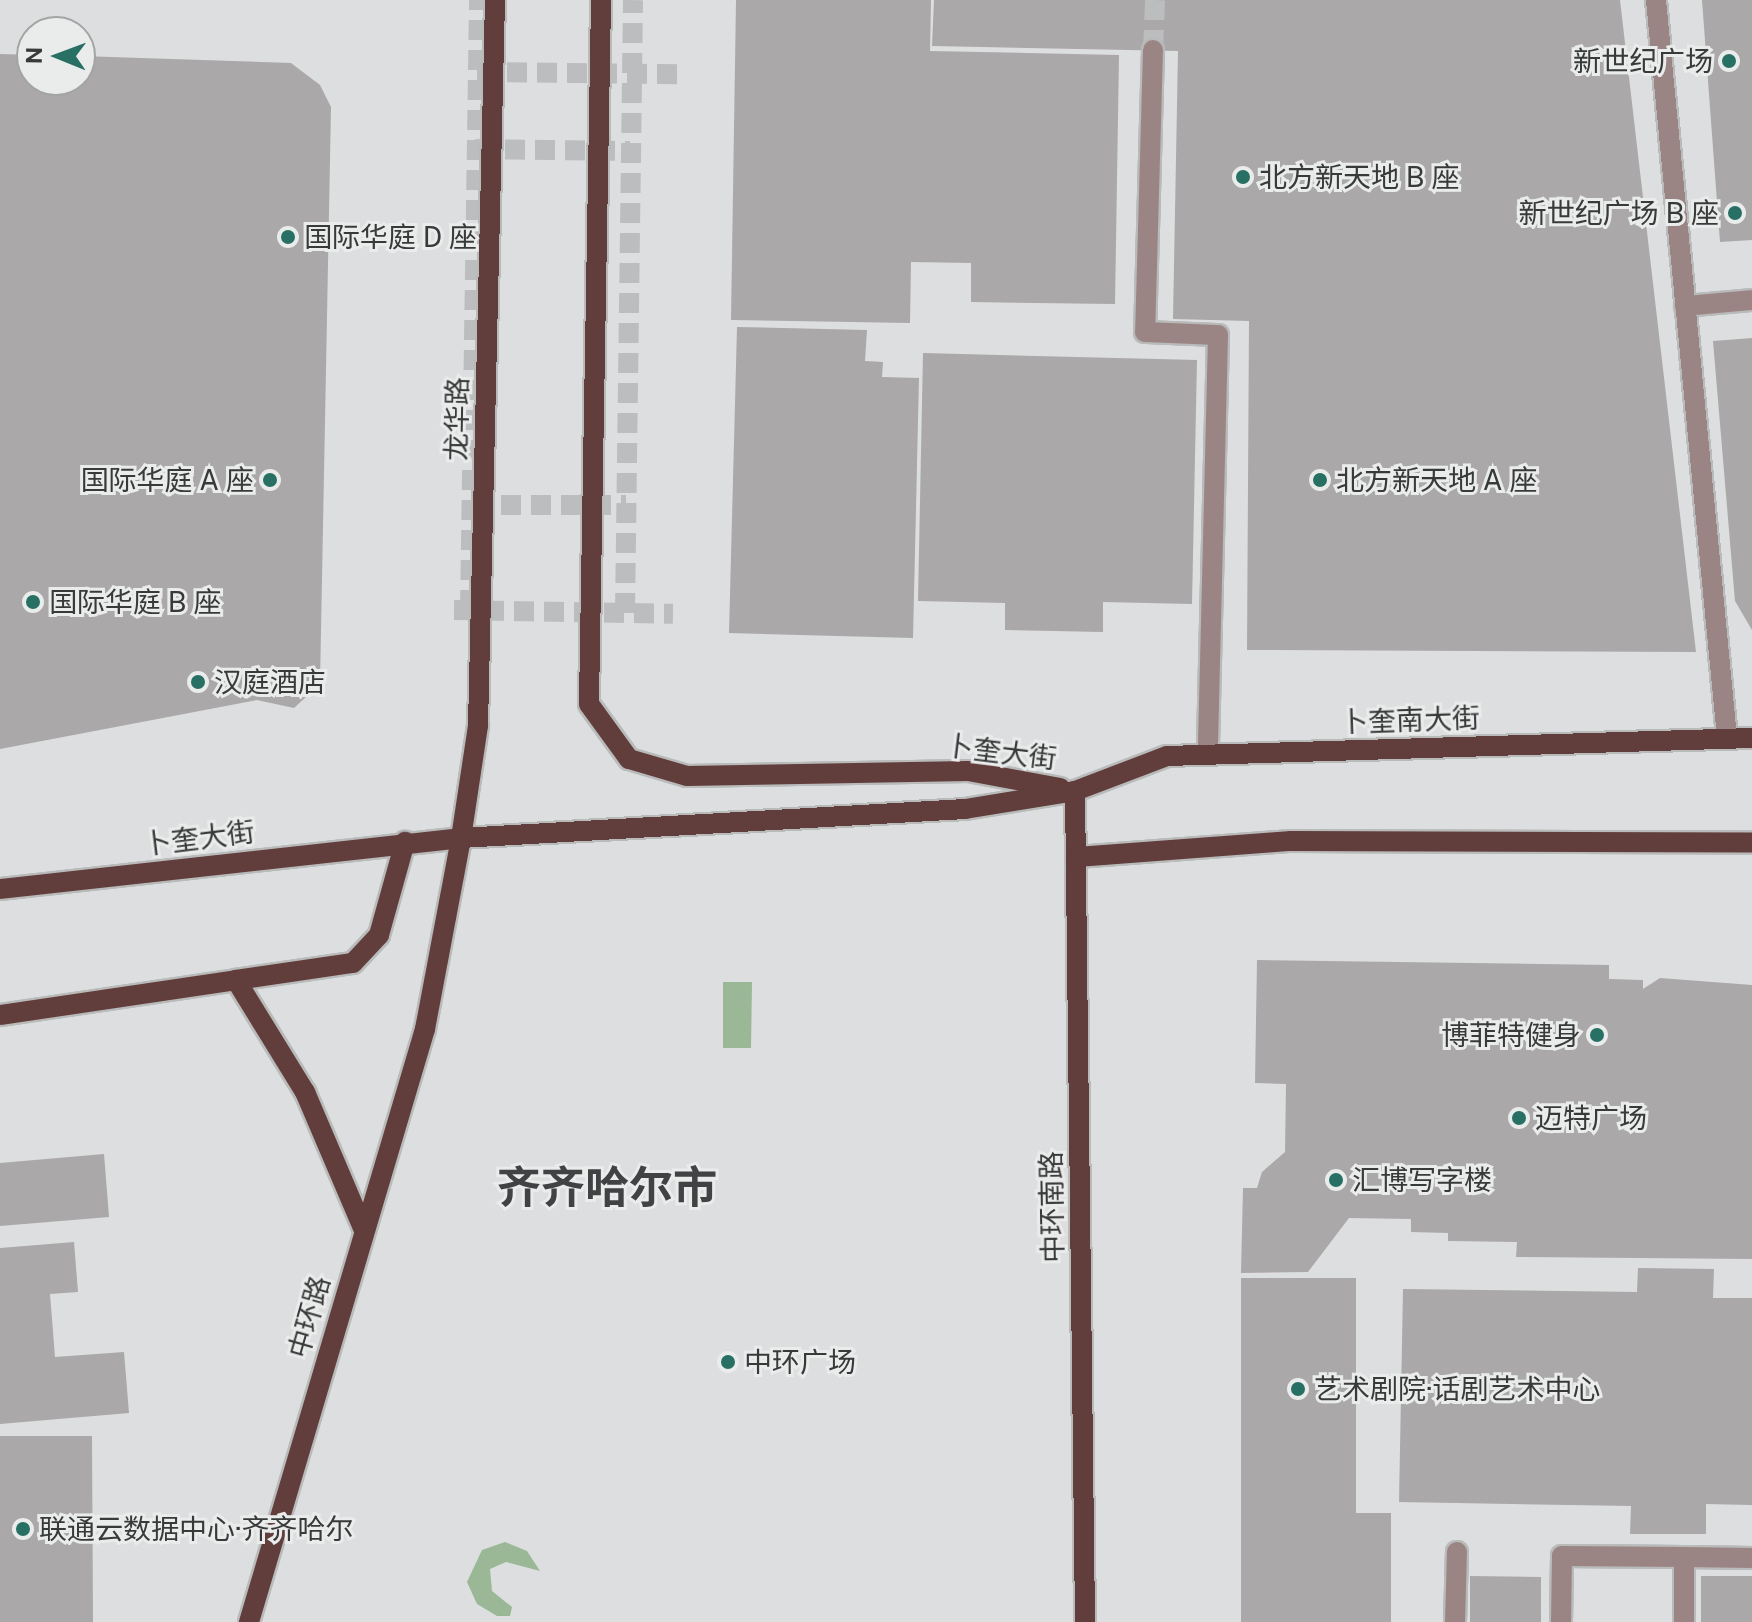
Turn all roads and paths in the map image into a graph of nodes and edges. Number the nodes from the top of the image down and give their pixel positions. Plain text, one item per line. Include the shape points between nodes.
1 (495, 0) edge
2 (601, 0) edge
3 (1656, 0) edge
4 (1153, 50) tunnel mouth
5 (1752, 300) edge
6 (1685, 306) junction
7 (1727, 738) junction
8 (1752, 738) edge
9 (1208, 755) junction
10 (1075, 791) junction
11 (461, 838) junction
12 (405, 842) junction
13 (1752, 843) edge
14 (1077, 857) junction
15 (0, 889) edge
16 (236, 980) junction
17 (0, 1015) edge
18 (425, 1029) joint
19 (364, 1230) junction
20 (1457, 1552) dead end
21 (1684, 1557) junction
22 (1752, 1558) edge
23 (249, 1622) edge
24 (1085, 1622) edge
25 (1455, 1622) edge
26 (1561, 1622) edge
27 (1684, 1622) edge

1 - 11 main road, 龙华路 via 478,726
2 - 10 main road, 卜奎大街 via 589,704 629,759 687,776 968,771
3 - 6 street
4 - 9 street via 1145,332 1218,335
5 - 6 street
6 - 7 street
7 - 8 main road, 卜奎南大街
7 - 9 main road, 卜奎南大街
9 - 10 main road, 卜奎南大街 via 1167,756
10 - 11 main road, 卜奎大街 via 965,809
10 - 14 main road, 中环南路
11 - 12 main road, 卜奎大街
11 - 18 main road, 龙华路
12 - 15 main road, 卜奎大街
12 - 16 main road via 379,935 353,963
13 - 14 main road via 1291,841
14 - 24 main road, 中环南路
16 - 17 main road
16 - 19 main road via 305,1092
18 - 19 main road, 中环路
19 - 23 main road, 中环路
20 - 25 street
21 - 22 street
21 - 26 street via 1562,1556
21 - 27 street

